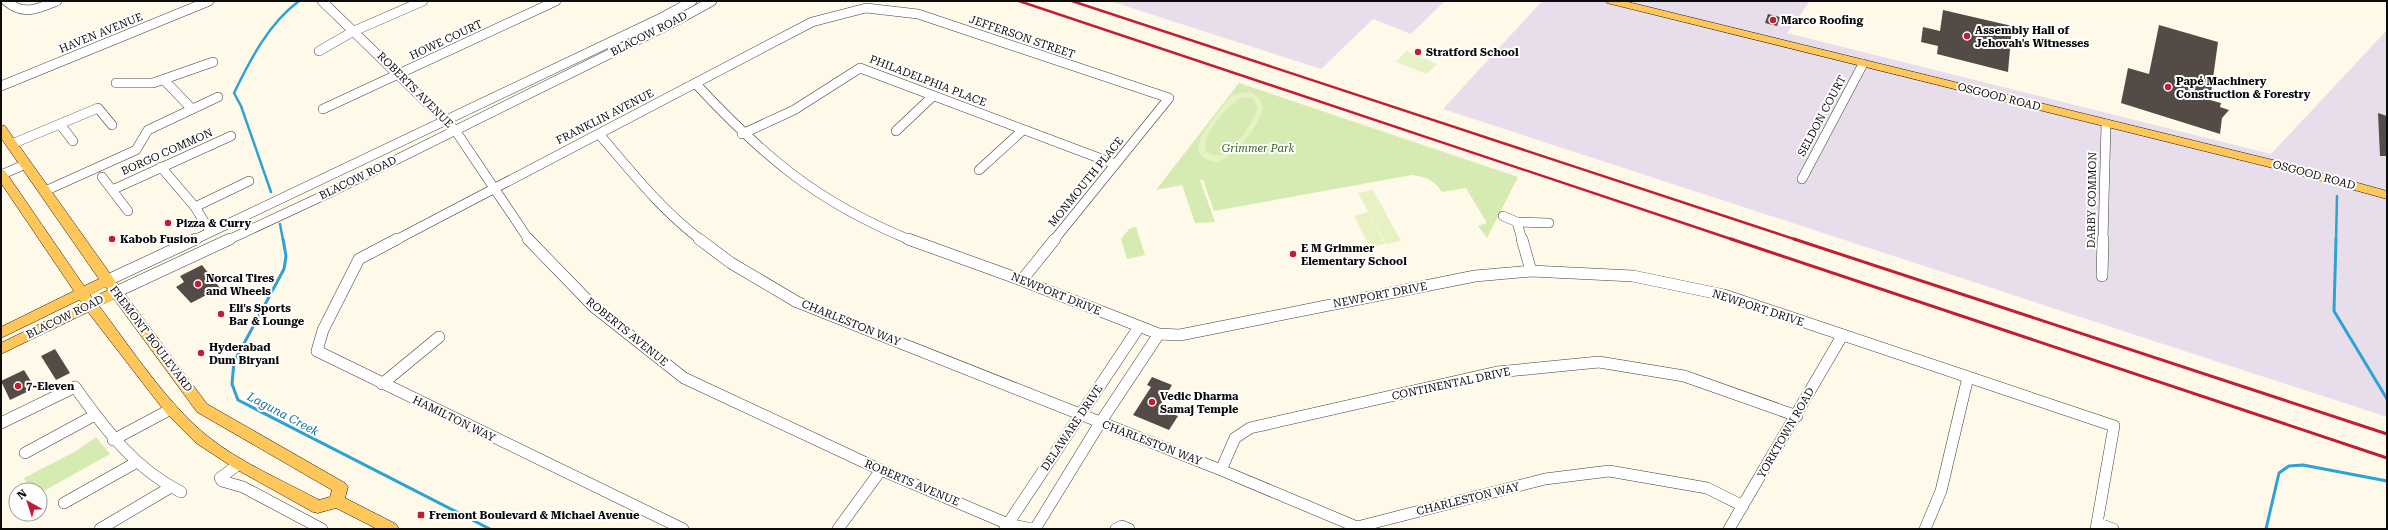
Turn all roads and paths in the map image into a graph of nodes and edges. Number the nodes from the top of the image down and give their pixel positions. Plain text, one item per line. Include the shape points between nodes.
1 (6, 1) edge
2 (57, 1) edge
3 (209, 1) edge
4 (322, 1) edge
5 (423, 1) edge
6 (556, 1) edge
7 (692, 1) edge
8 (712, 1) edge
9 (1611, 1) edge
10 (866, 4) edge
11 (354, 31) junction
12 (319, 51) dead end
13 (213, 62) dead end
14 (1863, 64) junction
15 (399, 74) junction
16 (164, 80) junction
17 (116, 82) dead end
18 (696, 84) junction
19 (1, 86) edge
20 (933, 96) junction
21 (218, 97) dead end
22 (1168, 98) joint
23 (192, 109) junction
24 (323, 109) dead end
25 (447, 121) junction
26 (60, 124) junction
27 (2106, 124) junction
28 (112, 125) dead end
29 (1, 129) edge
30 (455, 130) junction
31 (1023, 130) junction
32 (896, 131) dead end
33 (599, 134) junction
34 (742, 134) junction
35 (231, 136) dead end
36 (74, 142) dead end
37 (12, 144) junction
38 (26, 164) junction
39 (1115, 164) junction
40 (161, 167) junction
41 (979, 170) dead end
42 (1, 175) edge
43 (102, 177) dead end
44 (1802, 179) dead end
45 (249, 181) dead end
46 (495, 188) junction
47 (112, 190) junction
48 (45, 191) junction
49 (2387, 195) edge
50 (195, 207) junction
51 (128, 211) dead end
52 (1502, 216) dead end
53 (1517, 222) junction
54 (1549, 223) dead end
55 (210, 231) junction
56 (360, 259) joint
57 (1531, 271) junction
58 (2102, 276) dead end
59 (1022, 280) junction
60 (112, 286) junction
61 (83, 292) junction
62 (90, 305) junction
63 (1139, 327) junction
64 (1, 333) edge
65 (1159, 334) junction
66 (1842, 336) junction
67 (439, 337) dead end
68 (1, 349) edge
69 (1968, 377) junction
70 (382, 384) junction
71 (171, 409) junction
72 (95, 415) junction
73 (1081, 415) junction
74 (1797, 416) junction
75 (1, 423) edge
76 (1100, 423) junction
77 (113, 440) junction
78 (25, 453) dead end
79 (137, 462) junction
80 (239, 464) junction
81 (881, 470) junction
82 (1221, 470) junction
83 (338, 501) junction
84 (64, 503) dead end
85 (1743, 506) junction
86 (1006, 526) edge
87 (2096, 526) edge
88 (314, 527) edge
89 (1356, 528) edge
90 (100, 529) edge
91 (391, 529) edge
92 (683, 529) edge
93 (838, 529) edge
94 (1033, 529) edge
95 (1116, 529) edge
96 (1129, 529) edge
97 (1729, 529) edge
98 (1925, 529) edge
99 (2113, 529) edge

1 - 2 street via 14,9 22,12
3 - 19 street, HAVEN AVENUE
4 - 11 street, ROBERTS AVENUE
5 - 11 street
6 - 15 street, HOWE COURT
7 - 25 street, BLACOW ROAD
8 - 30 street, BLACOW ROAD
9 - 14 main road, OSGOOD ROAD
10 - 18 street, FRANKLIN AVENUE via 812,22
10 - 22 street, JEFFERSON STREET via 918,14
11 - 12 street
11 - 15 street, ROBERTS AVENUE
13 - 16 street via 188,69
14 - 27 main road, OSGOOD ROAD
14 - 44 street, SELDON COURT
15 - 24 street, HOWE COURT
15 - 25 street, ROBERTS AVENUE
16 - 17 street via 153,83
16 - 23 street
18 - 33 street, FRANKLIN AVENUE
18 - 34 street, NEWPORT DRIVE
20 - 31 street, PHILADELPHIA PLACE
20 - 32 street
20 - 34 street, PHILADELPHIA PLACE via 860,68 794,110
21 - 23 street
22 - 39 street, MONMOUTH PLACE
23 - 48 street via 148,130 136,150
25 - 30 street, ROBERTS AVENUE
25 - 55 street, BLACOW ROAD
26 - 28 street via 98,108
26 - 36 street
26 - 37 street
27 - 49 main road, OSGOOD ROAD
27 - 58 street, DARBY COMMON
29 - 37 main road, FREMONT BOULEVARD
30 - 46 street, ROBERTS AVENUE
30 - 60 street, BLACOW ROAD via 329,193
31 - 39 street, PHILADELPHIA PLACE
31 - 41 street
33 - 46 street, FRANKLIN AVENUE
33 - 73 street, CHARLESTON WAY via 646,190 681,225 731,263 797,302
34 - 59 street, NEWPORT DRIVE via 815,192 852,212 902,236
35 - 40 street, BORGO COMMON
37 - 38 main road, FREMONT BOULEVARD
38 - 42 street
38 - 48 main road, FREMONT BOULEVARD
39 - 59 street, MONMOUTH PLACE
40 - 47 street, BORGO COMMON
40 - 50 street
42 - 61 main road
43 - 47 street
45 - 50 street
46 - 56 street, FRANKLIN AVENUE
46 - 81 street, ROBERTS AVENUE via 536,248 594,307 684,378
47 - 51 street
48 - 60 main road, FREMONT BOULEVARD
50 - 55 street
52 - 53 street
53 - 54 street
53 - 57 street
55 - 60 street, BLACOW ROAD
56 - 70 street, HAMILTON WAY via 323,330 317,351
57 - 65 street, NEWPORT DRIVE via 1475,276 1180,335
57 - 66 street, NEWPORT DRIVE via 1633,276 1656,280 1724,295
59 - 63 street, NEWPORT DRIVE
60 - 61 main road, BLACOW ROAD
60 - 62 main road, BLACOW ROAD
60 - 83 main road, FREMONT BOULEVARD via 202,408 340,487
61 - 62 main road
61 - 64 main road, BLACOW ROAD
62 - 68 main road, BLACOW ROAD
62 - 71 main road
63 - 65 street, NEWPORT DRIVE
63 - 73 street, DELAWARE DRIVE
65 - 76 street, DELAWARE DRIVE
66 - 69 street, NEWPORT DRIVE
66 - 74 street, YORKTOWN ROAD
67 - 70 street
69 - 87 street, NEWPORT DRIVE via 2114,426
69 - 98 street via 1941,491
70 - 92 street, HAMILTON WAY
71 - 77 street
71 - 80 main road via 201,438
72 - 75 street via 75,387
72 - 77 street
72 - 78 street
73 - 76 street, CHARLESTON WAY
73 - 86 street, DELAWARE DRIVE
74 - 82 street, CONTINENTAL DRIVE via 1684,376 1599,362 1497,372 1250,428 1235,438
74 - 85 street, YORKTOWN ROAD
76 - 82 street, CHARLESTON WAY
76 - 94 street, DELAWARE DRIVE
77 - 79 street
79 - 84 street
79 - 90 street via 176,490
80 - 83 main road via 318,507
80 - 88 street via 220,478 222,481 243,487
81 - 86 street, ROBERTS AVENUE
81 - 93 street
82 - 89 street, CHARLESTON WAY
83 - 91 main road
85 - 89 street, CHARLESTON WAY via 1707,488 1609,471 1546,479
85 - 97 street, YORKTOWN ROAD
86 - 94 street, ROBERTS AVENUE
87 - 99 street
95 - 96 street via 1122,526

